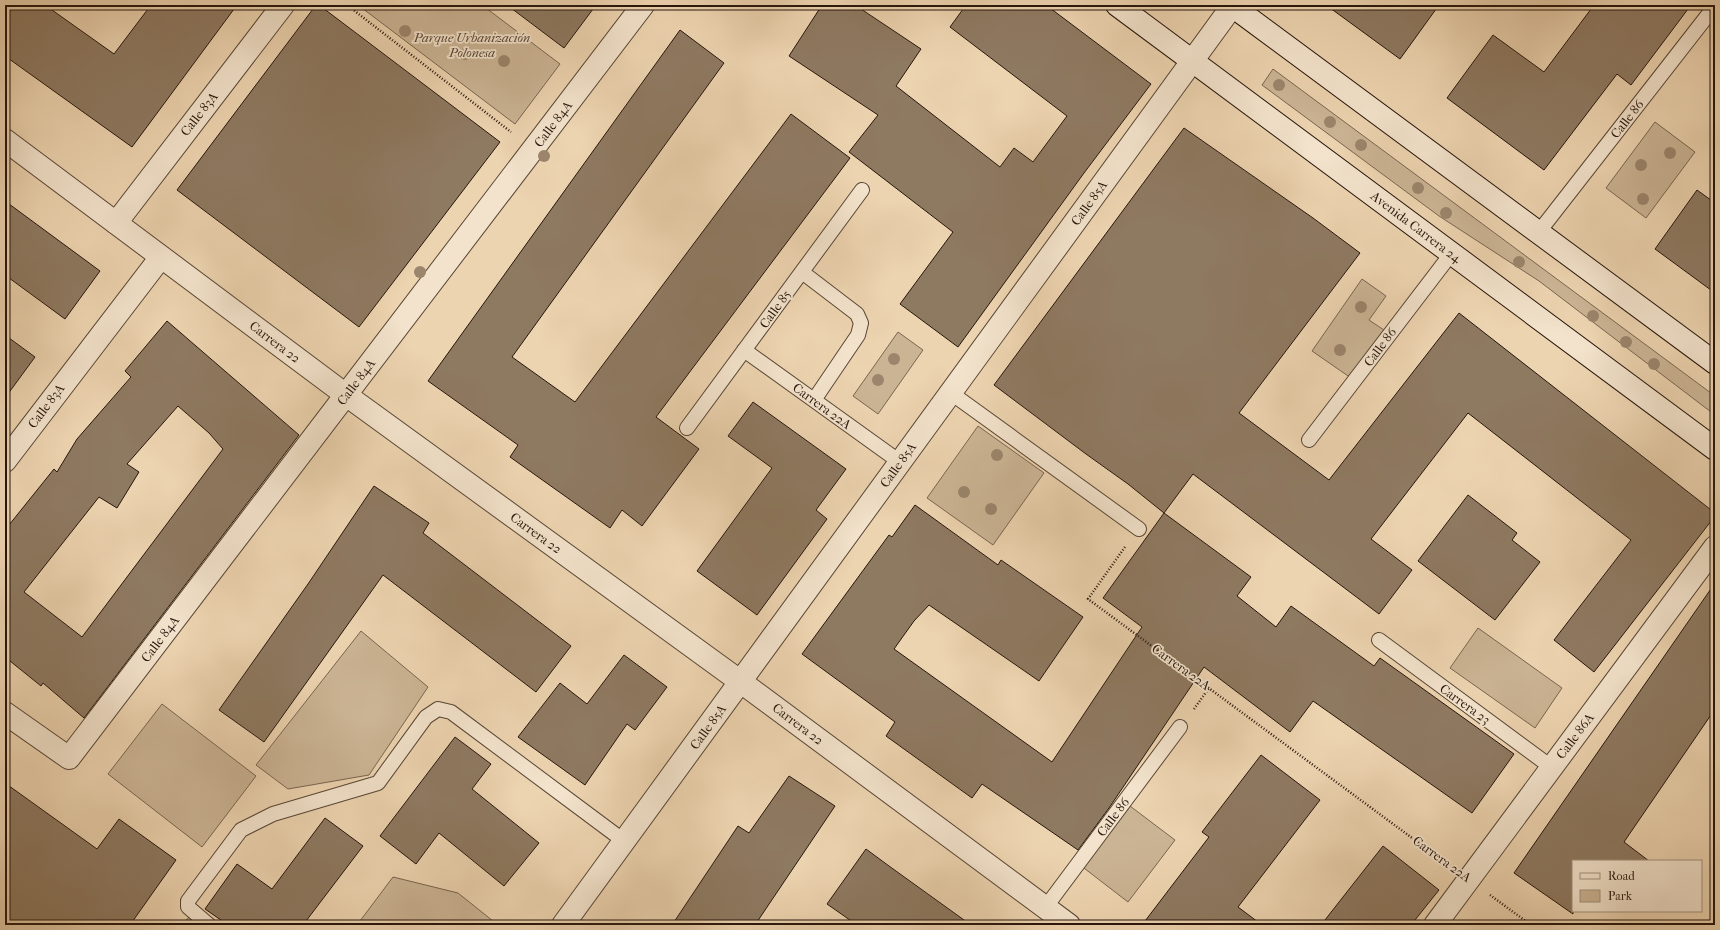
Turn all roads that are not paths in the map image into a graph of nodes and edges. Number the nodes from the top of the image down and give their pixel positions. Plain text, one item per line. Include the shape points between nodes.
1 (643, 5) edge
2 (1117, 5) edge
3 (1232, 5) edge
4 (1715, 6) edge
5 (276, 7) edge
6 (1192, 61) junction
7 (5, 140) edge
8 (862, 190) dead end
9 (116, 223) junction
10 (1538, 233) junction
11 (1451, 254) junction
12 (161, 257) junction
13 (802, 272) junction
14 (744, 350) junction
15 (1715, 364) edge
16 (950, 393) junction
17 (346, 395) junction
18 (814, 400) junction
19 (687, 428) dead end
20 (1309, 440) dead end
21 (1715, 449) edge
22 (5, 461) edge
23 (900, 462) junction
24 (1139, 529) road end
25 (1715, 547) edge
26 (1379, 640) dead end
27 (741, 682) junction
28 (5, 713) edge
29 (1180, 727) dead end
30 (1551, 767) junction
31 (624, 841) junction
32 (1045, 908) junction
33 (209, 925) edge
34 (563, 925) edge
35 (1069, 925) edge
36 (1435, 925) edge

1 - 17 street, Calle 84A
2 - 6 street, Avenida Carrera 24
3 - 6 street, Calle 85A
3 - 10 street
4 - 10 lane, Calle 86
5 - 9 street, Calle 83A
6 - 11 street, Avenida Carrera 24
6 - 16 street, Calle 85A
7 - 9 street, Carrera 22
8 - 13 lane, Calle 85
9 - 12 street, Carrera 22
10 - 15 street
11 - 20 lane, Calle 86
11 - 21 street, Avenida Carrera 24
12 - 17 street, Carrera 22
12 - 22 street, Calle 83A
13 - 14 lane, Calle 85
13 - 18 lane via 857,314 861,324 858,335
14 - 18 lane, Carrera 22A
14 - 19 lane, Calle 85
16 - 23 street, Calle 85A
16 - 24 lane
17 - 27 street, Carrera 22
17 - 28 street, Calle 84A via 69,758
18 - 23 lane, Carrera 22A
23 - 27 street, Calle 85A
25 - 30 street, Calle 86A
26 - 30 lane, Carrera 23
27 - 31 street, Calle 85A
27 - 32 street, Carrera 22
29 - 32 lane, Calle 86
30 - 36 street, Calle 86A
31 - 33 lane via 451,712 438,709 426,717 378,784 273,814 241,830 188,901 190,910
31 - 34 street, Calle 85A
32 - 35 street, Carrera 22

